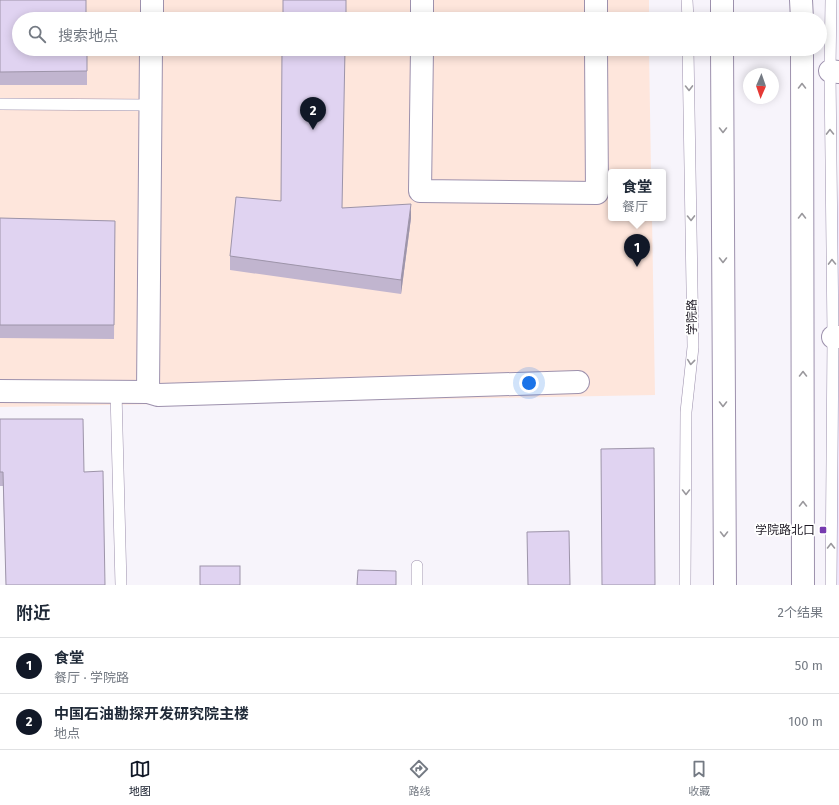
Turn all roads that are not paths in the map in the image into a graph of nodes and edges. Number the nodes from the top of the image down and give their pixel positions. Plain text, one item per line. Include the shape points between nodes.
1 (152, 0) edge
2 (422, 0) edge
3 (596, 0) edge
4 (687, 0) edge
5 (722, 0) edge
6 (801, 0) edge
7 (831, 0) edge
8 (152, 12) edge
9 (422, 12) edge
10 (596, 12) edge
11 (688, 12) edge
12 (722, 12) edge
13 (802, 12) edge
14 (151, 56) edge
15 (422, 56) edge
16 (596, 56) edge
17 (688, 56) edge
18 (722, 56) edge
19 (802, 56) edge
20 (834, 72) edge
21 (0, 104) edge
22 (151, 104) junction
23 (836, 337) edge
24 (578, 382) dead end
25 (0, 391) edge
26 (116, 392) junction
27 (148, 392) junction
28 (417, 566) dead end
29 (121, 585) edge
30 (417, 585) edge
31 (685, 585) edge
32 (725, 585) edge
33 (804, 585) edge
34 (831, 585) edge

1 - 8 street
2 - 9 street
3 - 10 street
4 - 11 lane
5 - 12 street
6 - 13 street
7 - 20 lane
14 - 22 street
15 - 16 street via 420,191 597,193
17 -> 31 lane, 学院路 via 693,347 686,412
18 -> 32 street
33 -> 19 street
23 -> 20 lane
21 - 22 lane
22 - 27 street
34 -> 23 lane
24 - 27 street via 158,395
25 - 26 street
26 - 27 street
26 - 29 lane
28 - 30 lane

